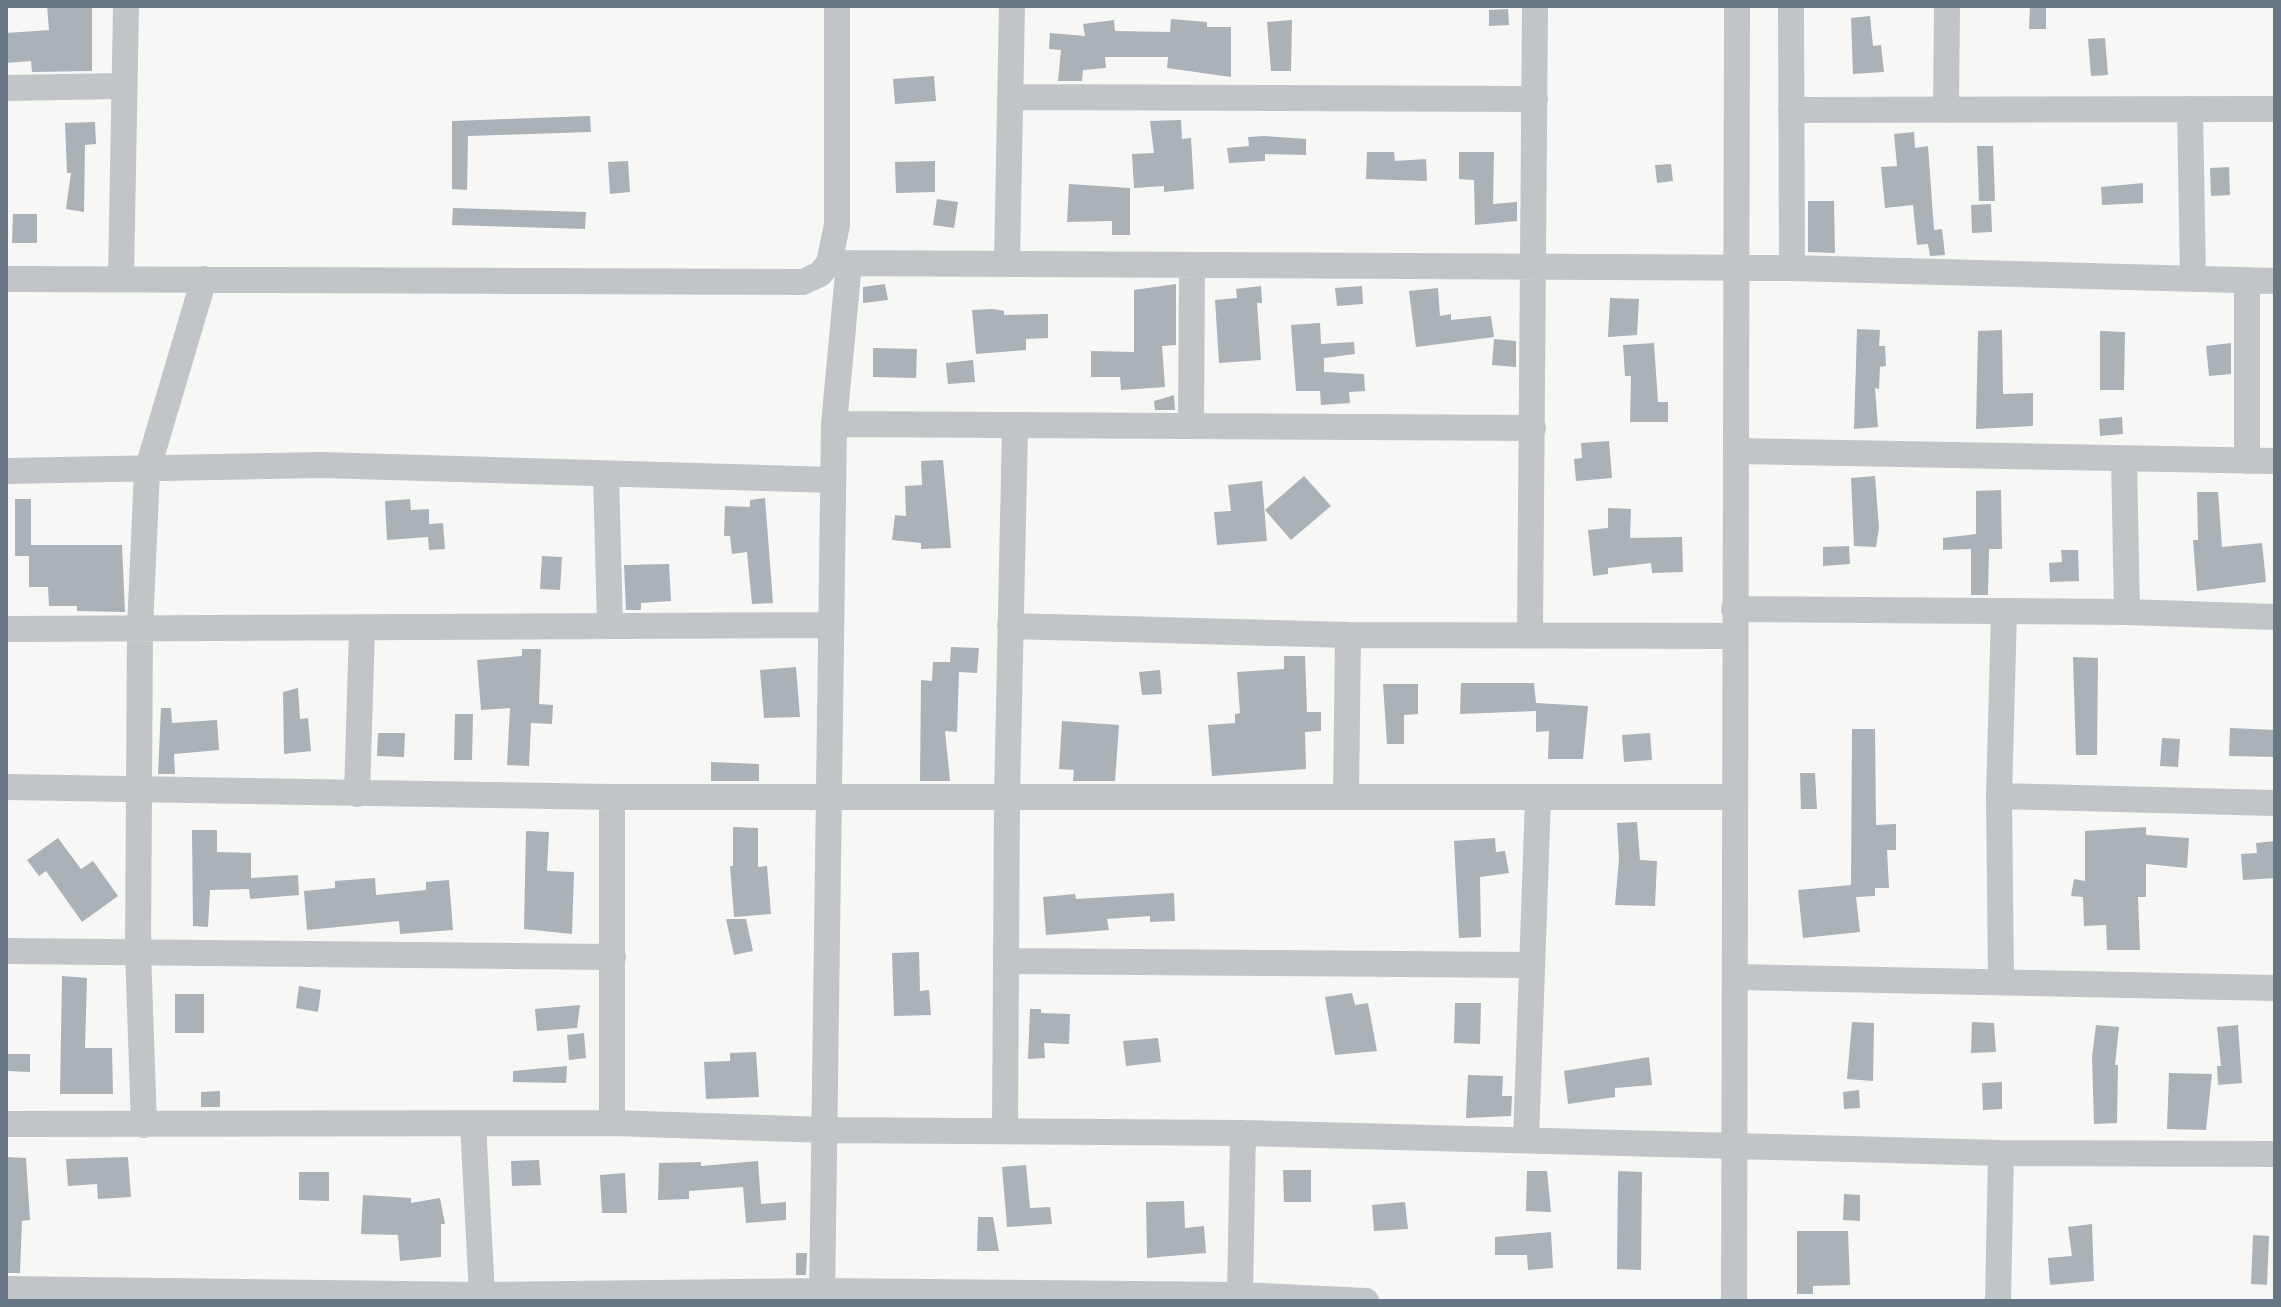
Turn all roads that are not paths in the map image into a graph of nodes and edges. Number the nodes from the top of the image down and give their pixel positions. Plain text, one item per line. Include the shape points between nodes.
1 (126, 6) edge
2 (837, 6) edge
3 (1012, 6) edge
4 (1535, 6) edge
5 (1737, 6) edge
6 (1791, 6) edge
7 (1947, 6) edge
8 (123, 86) junction
9 (6, 88) edge
10 (1012, 97) junction
11 (1535, 99) junction
12 (2190, 109) junction
13 (2275, 109) edge
14 (1791, 110) junction
15 (1946, 110) junction
16 (1007, 262) junction
17 (839, 263) junction
18 (1192, 266) junction
19 (1738, 267) junction
20 (1534, 268) junction
21 (1792, 268) junction
22 (6, 279) edge
23 (121, 279) junction
24 (204, 279) junction
25 (2193, 279) junction
26 (2247, 280) junction
27 (2275, 281) edge
28 (834, 424) junction
29 (1191, 425) junction
30 (1015, 427) junction
31 (1533, 428) junction
32 (1737, 451) junction
33 (2124, 459) junction
34 (2247, 461) junction
35 (2275, 461) edge
36 (6, 471) edge
37 (147, 471) junction
38 (606, 474) junction
39 (833, 480) junction
40 (1734, 609) junction
41 (2004, 612) junction
42 (2127, 612) junction
43 (2275, 617) edge
44 (610, 624) junction
45 (830, 625) junction
46 (1010, 626) junction
47 (140, 628) junction
48 (362, 628) junction
49 (6, 629) edge
50 (1530, 634) junction
51 (1348, 635) junction
52 (1734, 636) junction
53 (6, 787) edge
54 (140, 790) junction
55 (357, 794) junction
56 (830, 795) junction
57 (1999, 796) junction
58 (612, 797) junction
59 (1346, 797) junction
60 (1735, 797) junction
61 (1007, 798) junction
62 (1538, 798) junction
63 (2275, 803) edge
64 (6, 951) edge
65 (138, 951) junction
66 (613, 957) junction
67 (1006, 961) junction
68 (1532, 965) junction
69 (1736, 977) junction
70 (2001, 980) junction
71 (2275, 988) edge
72 (612, 1123) junction
73 (6, 1124) edge
74 (473, 1124) junction
75 (144, 1125) junction
76 (826, 1130) junction
77 (1005, 1131) junction
78 (1243, 1133) junction
79 (1526, 1140) junction
80 (1736, 1146) junction
81 (2001, 1153) junction
82 (2275, 1154) edge
83 (6, 1289) edge
84 (482, 1295) junction
85 (1240, 1295) junction
86 (823, 1296) edge
87 (139, 1297) edge
88 (358, 1297) edge
89 (1309, 1301) edge
90 (1366, 1301) edge
91 (1734, 1301) edge
92 (1998, 1301) edge

1 - 8 street
2 - 17 street
3 - 10 street
4 - 11 street
5 - 19 street
6 - 14 street
7 - 15 street
8 - 9 street
8 - 23 street
10 - 11 street
10 - 16 street
11 - 20 street
12 - 13 street
12 - 15 street
12 - 25 street
14 - 15 street
14 - 21 street
16 - 17 street
16 - 18 street
17 - 24 street via 803,282 787,284
17 - 28 street
18 - 20 street
18 - 29 street
19 - 20 street
19 - 21 street
19 - 32 street
20 - 31 street
21 - 25 street
22 - 23 street
23 - 24 street
24 - 37 street
25 - 26 street
26 - 27 street
26 - 34 street
28 - 30 street
28 - 39 street
29 - 30 street
29 - 31 street
30 - 46 street
31 - 50 street
32 - 33 street
32 - 40 street
33 - 34 street
33 - 42 street
34 - 35 street
36 - 37 street
37 - 38 street via 321,465
37 - 47 street
38 - 39 street
38 - 44 street
39 - 45 street
40 - 41 street
40 - 52 street
41 - 42 street
41 - 57 street
42 - 43 street
44 - 45 street
44 - 48 street
45 - 56 street
46 - 51 street
46 - 61 street
47 - 48 street
47 - 49 street
47 - 54 street
48 - 55 street
50 - 51 street
50 - 52 street
51 - 59 street
52 - 60 street
53 - 54 street
54 - 55 street
54 - 65 street
55 - 58 street
56 - 58 street
56 - 61 street
56 - 76 street
57 - 63 street
57 - 70 street
58 - 66 street
59 - 61 street
59 - 62 street
60 - 62 street
60 - 69 street
61 - 67 street
62 - 68 street
64 - 65 street
65 - 66 street
65 - 75 street
66 - 72 street
67 - 68 street
67 - 77 street
68 - 79 street
69 - 70 street
69 - 80 street
70 - 71 street
72 - 74 street
72 - 76 street
73 - 75 street
74 - 75 street
74 - 84 street
76 - 77 street
76 - 86 street
77 - 78 street
78 - 79 street
78 - 85 street
79 - 80 street
80 - 81 street
80 - 91 street
81 - 82 street
81 - 92 street
83 - 87 street
84 - 86 street
84 - 88 street
85 - 86 street
85 - 89 street
87 - 88 street
89 - 90 street

